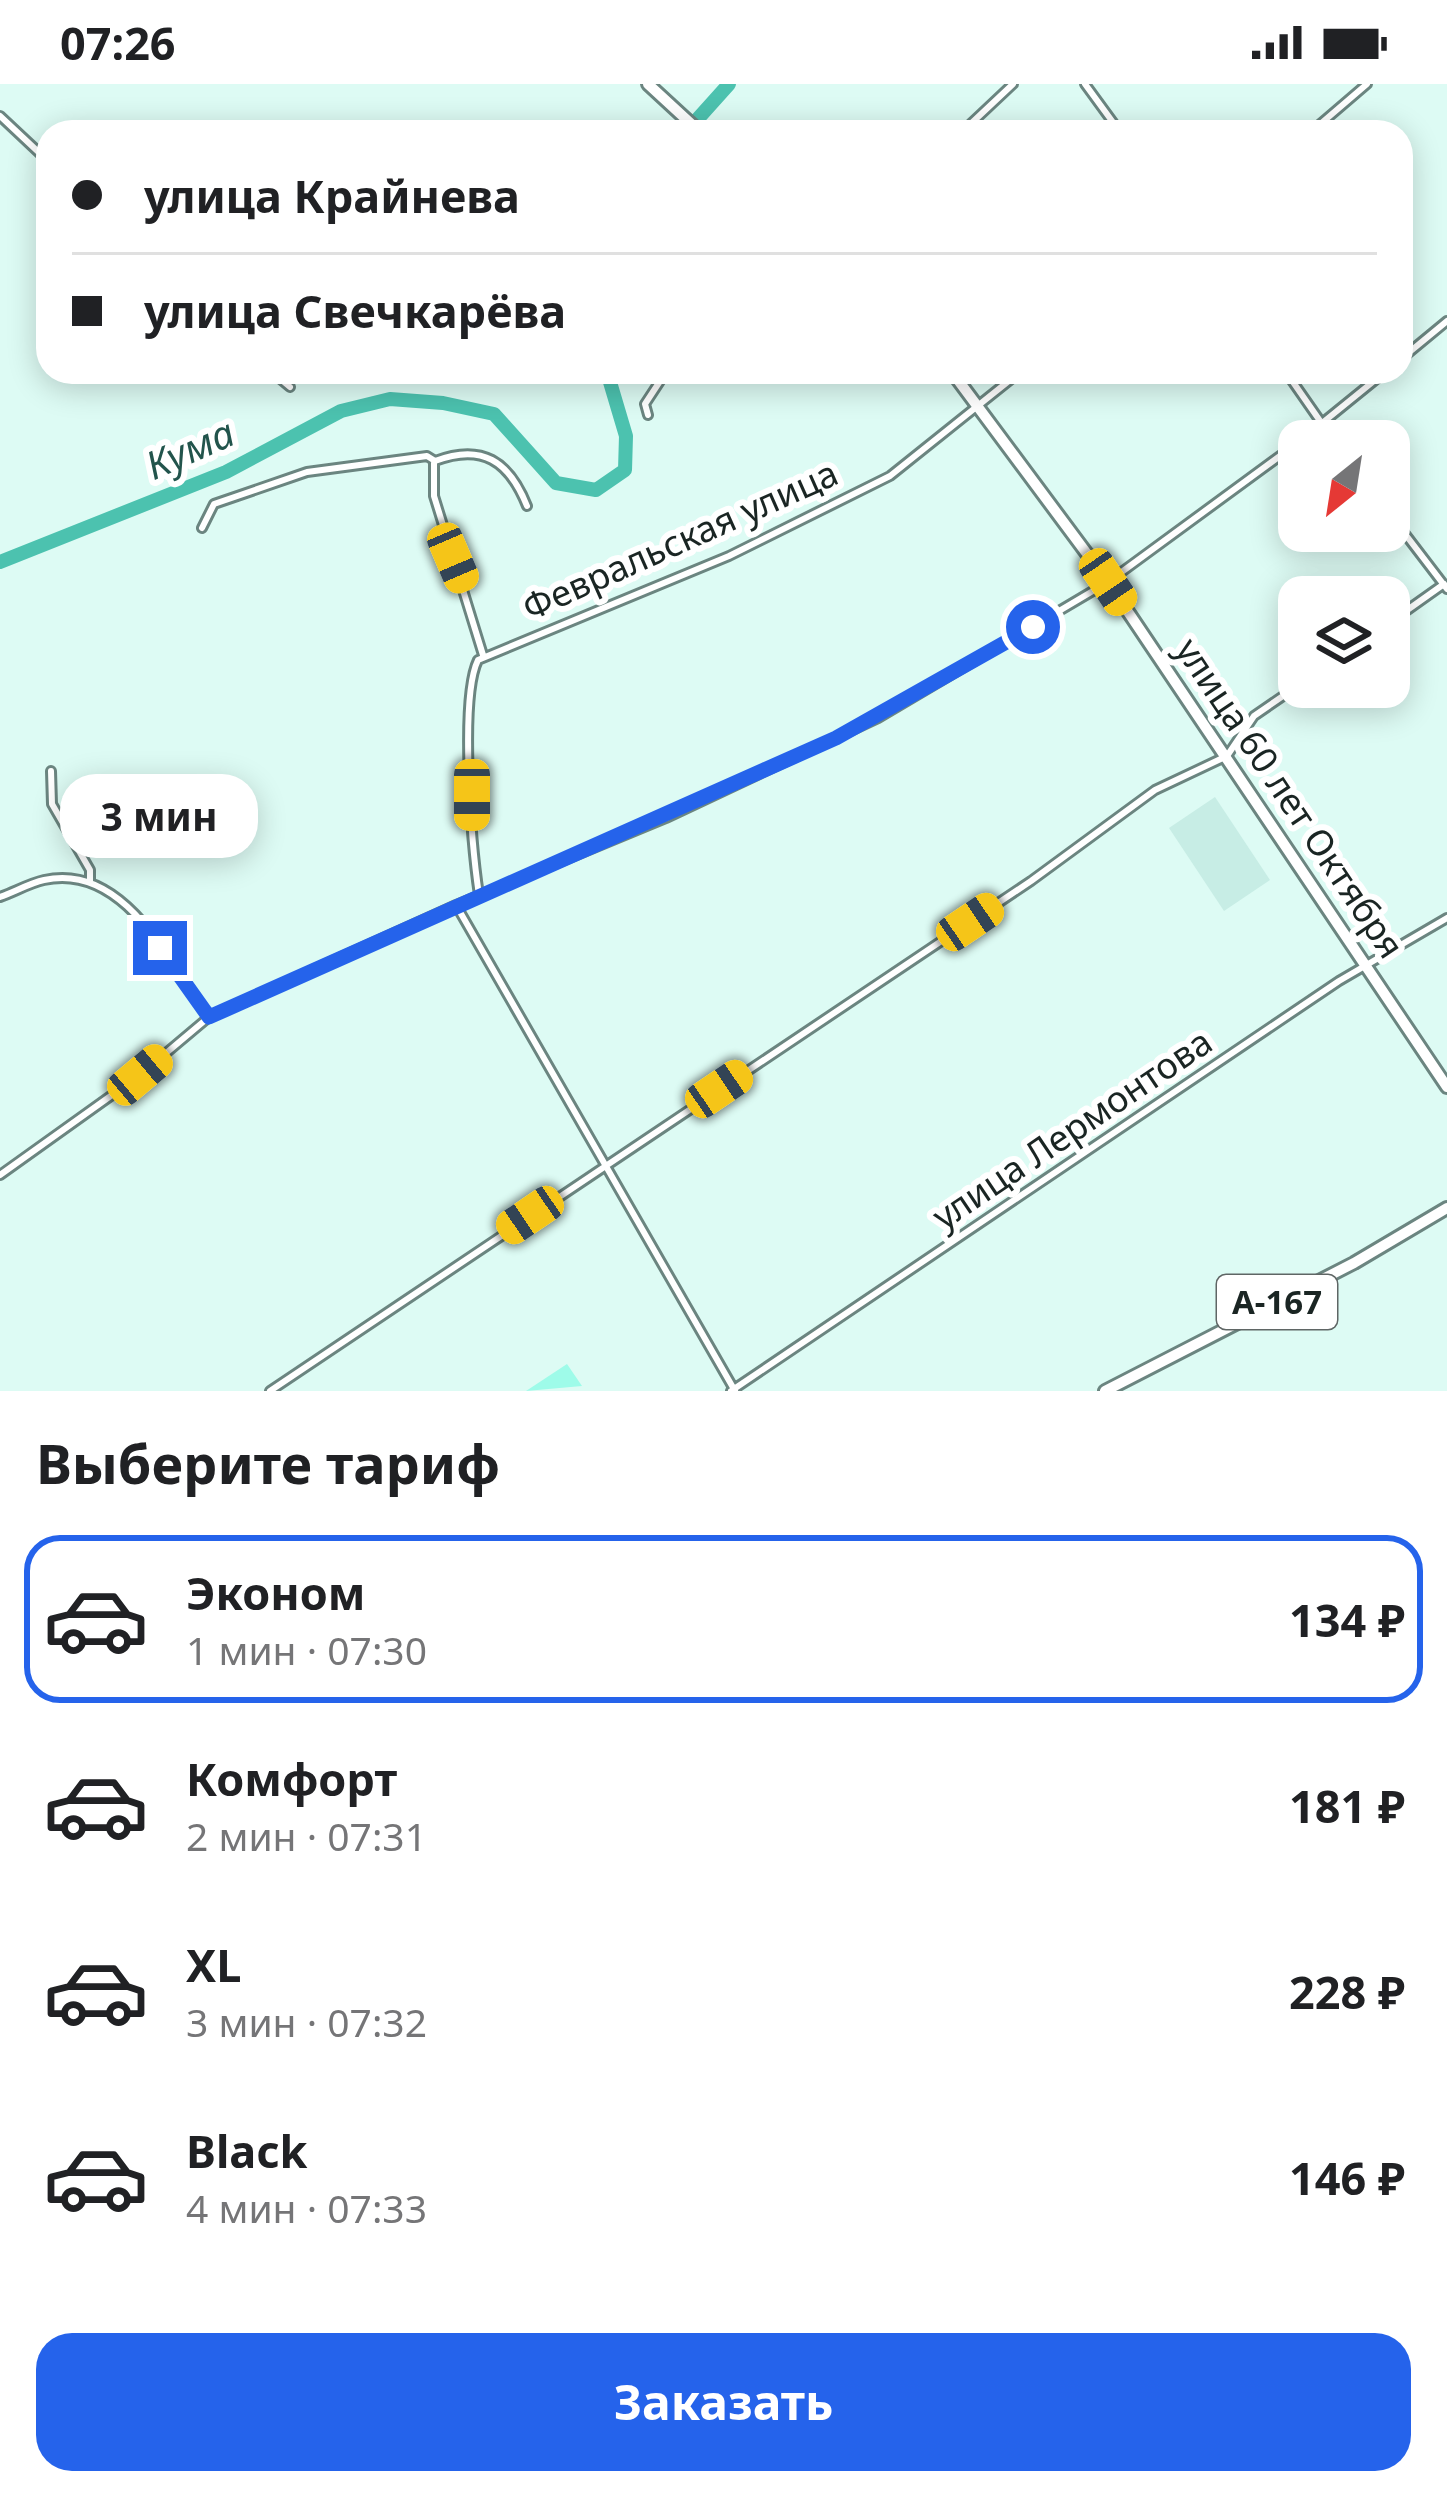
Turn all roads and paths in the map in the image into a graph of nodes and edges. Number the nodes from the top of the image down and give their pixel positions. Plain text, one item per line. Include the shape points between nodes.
1 (648, 84) edge
2 (1013, 84) edge
3 (1085, 84) edge
4 (1367, 84) edge
5 (0, 116) edge
6 (686, 120) edge
7 (975, 120) edge
8 (1111, 120) edge
9 (1325, 120) edge
10 (36, 150) edge
11 (1447, 321) edge
12 (1413, 349) edge
13 (286, 384) edge
14 (658, 384) edge
15 (962, 384) edge
16 (1005, 384) edge
17 (1294, 384) edge
18 (1371, 384) edge
19 (290, 387) dead end
20 (980, 404) junction
21 (648, 415) dead end
22 (1319, 420) edge
23 (1328, 420) edge
24 (1278, 457) edge
25 (434, 461) junction
26 (527, 506) dead end
27 (202, 529) dead end
28 (1410, 540) edge
29 (1108, 582) junction
30 (1446, 586) edge
31 (1410, 609) edge
32 (483, 655) junction
33 (1278, 699) edge
34 (1227, 756) junction
35 (51, 771) dead end
36 (90, 882) junction
37 (479, 896) junction
38 (0, 898) edge
39 (456, 905) junction
40 (1447, 918) edge
41 (1368, 966) junction
42 (209, 1017) junction
43 (1447, 1087) edge
44 (605, 1165) junction
45 (0, 1175) edge
46 (1447, 1208) edge
47 (733, 1390) edge
48 (270, 1391) edge
49 (1105, 1391) edge

1 - 6 main road
2 - 7 street
3 - 8 street
4 - 9 street
5 - 10 street
11 - 12 street
13 - 19 street
14 - 21 street via 645,404
15 - 20 main road, улица 60 лет Октября
16 - 20 street, Февральская улица
17 - 22 street
18 - 23 street
20 - 29 main road, улица 60 лет Октября
20 - 32 street, Февральская улица via 890,476 729,556
24 - 29 street
25 - 26 street via 461,453 500,461
25 - 27 street via 307,472 214,505
25 - 32 street via 434,496
28 - 30 street
29 - 34 main road, улица 60 лет Октября
29 - 37 street via 878,718
30 - 31 street
32 - 37 street, Февральская улица via 474,665
33 - 34 street via 1254,716
34 - 41 main road, улица 60 лет Октября
34 - 44 street via 1155,790
35 - 36 street via 52,804
36 - 38 street via 47,879
36 - 42 street via 135,914
37 - 39 street
39 - 42 street
39 - 44 street
40 - 41 street, улица Лермонтова
41 - 43 main road, улица 60 лет Октября
41 - 47 street, улица Лермонтова
42 - 45 street
44 - 47 street
44 - 48 street
46 - 49 main road, А-167

